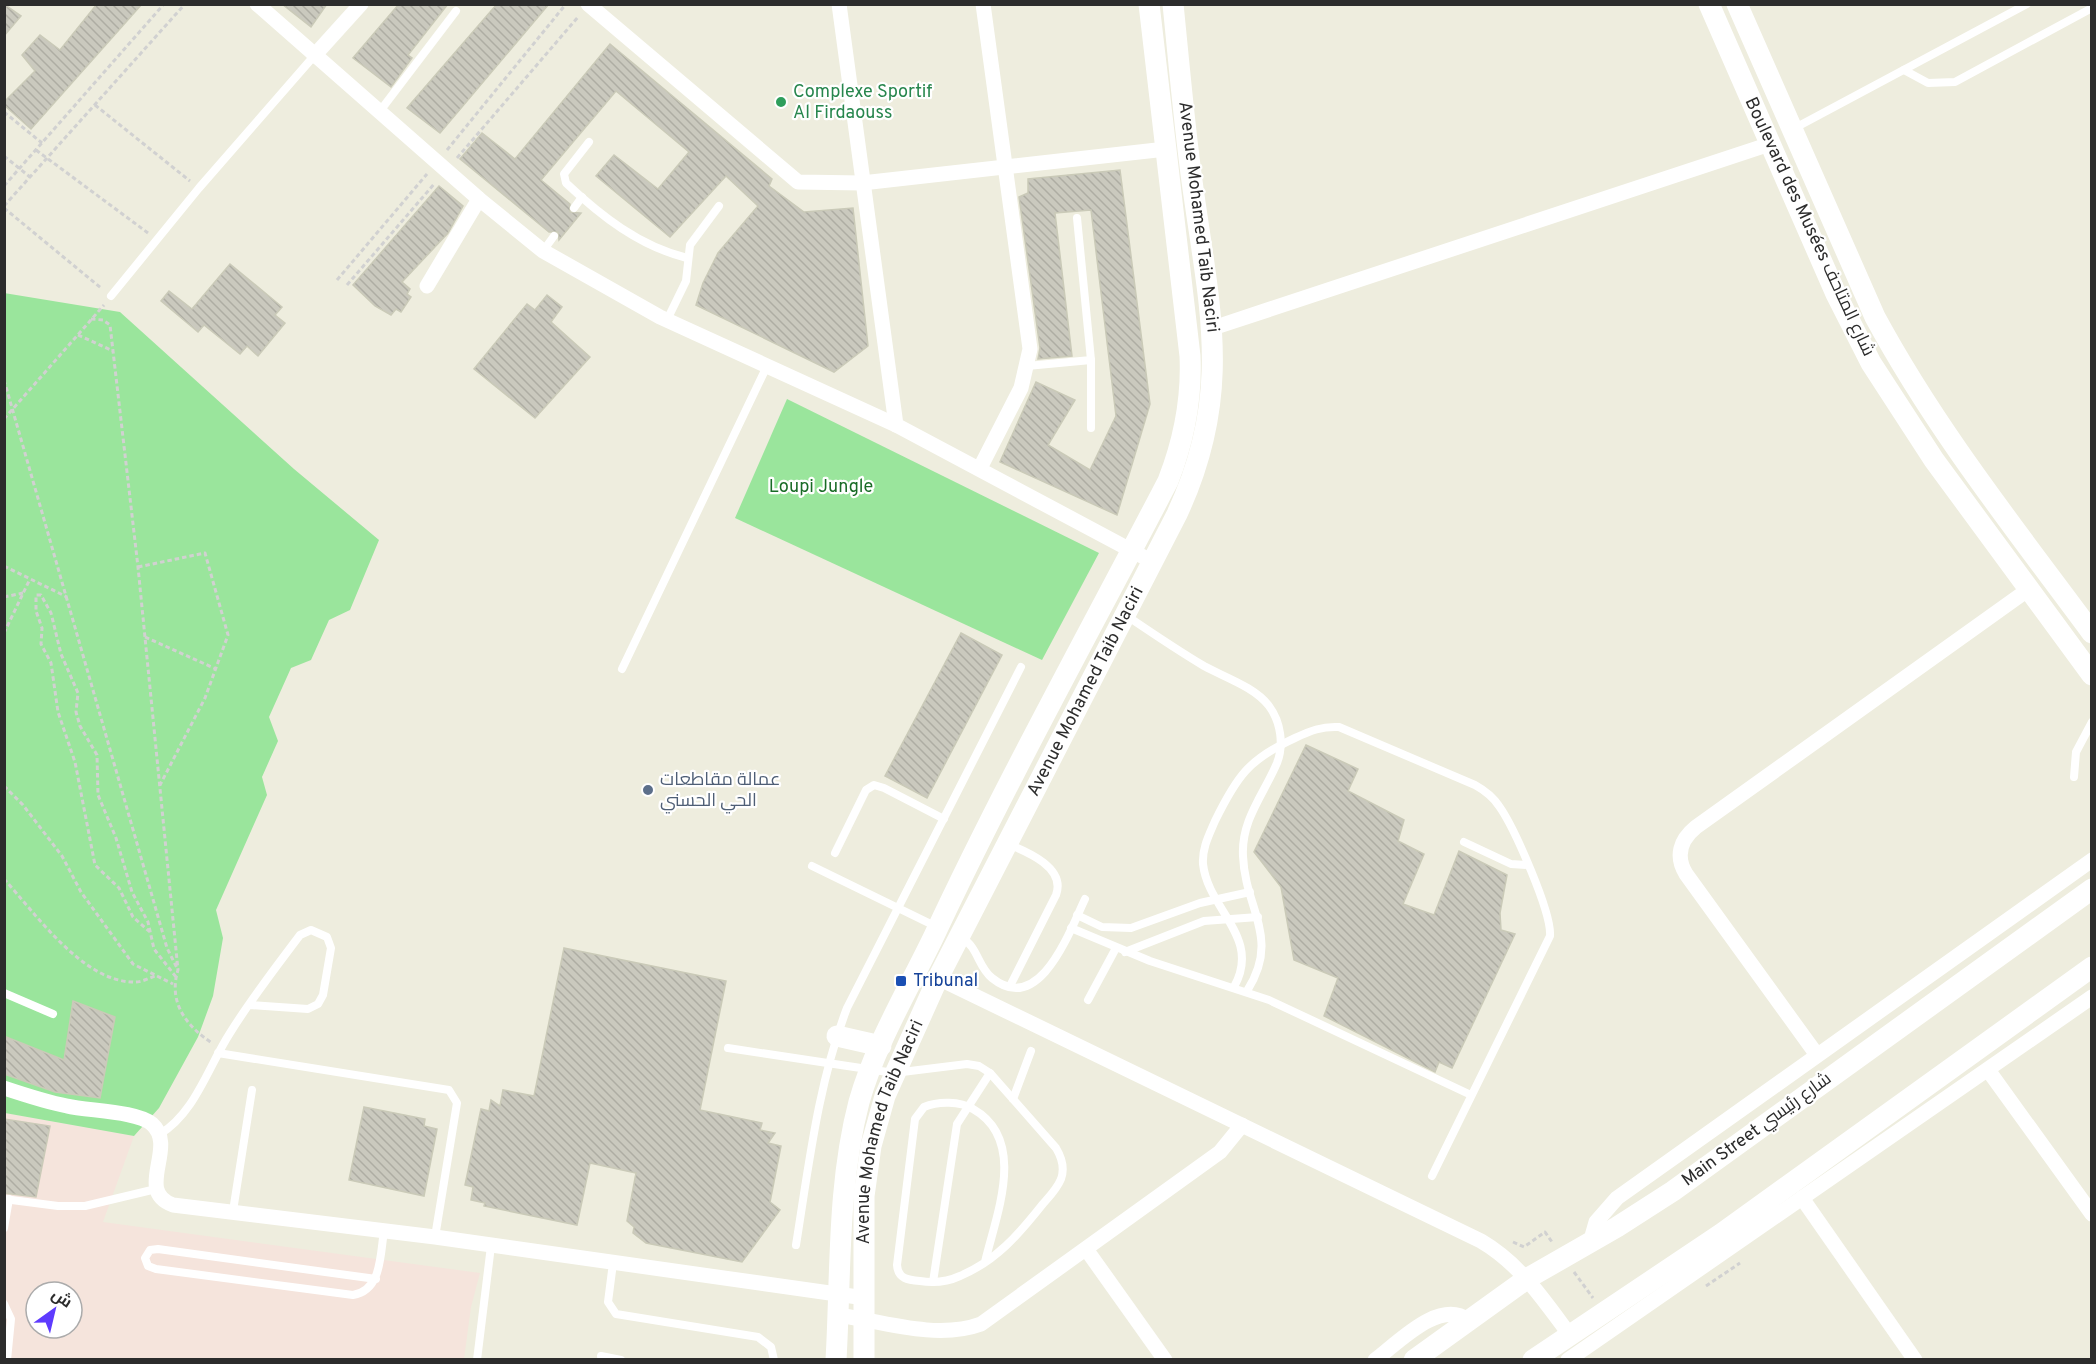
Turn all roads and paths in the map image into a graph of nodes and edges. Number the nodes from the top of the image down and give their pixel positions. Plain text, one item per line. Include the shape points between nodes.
1 (164, 4) edge
2 (186, 4) edge
3 (257, 4) edge
4 (361, 4) edge
5 (566, 4) edge
6 (839, 4) edge
7 (983, 4) edge
8 (1149, 4) edge
9 (1173, 4) edge
10 (1709, 4) edge
11 (1737, 4) edge
12 (2027, 4) edge
13 (589, 5) edge
14 (2091, 8) edge
15 (456, 11) dead end
16 (314, 56) junction
17 (1904, 70) junction
18 (95, 105) junction
19 (380, 111) junction
20 (4, 112) edge
21 (1792, 130) junction
22 (589, 142) dead end
23 (42, 143) junction
24 (1770, 144) junction
25 (1166, 149) junction
26 (36, 150) junction
27 (4, 156) edge
28 (47, 159) junction
29 (442, 165) junction
30 (1004, 167) junction
31 (19, 169) junction
32 (30, 177) junction
33 (862, 183) junction
34 (4, 186) edge
35 (199, 188) junction
36 (582, 197) junction
37 (479, 199) junction
38 (719, 206) dead end
39 (4, 207) edge
40 (574, 208) dead end
41 (1077, 218) dead end
42 (554, 236) dead end
43 (157, 240) junction
44 (543, 252) junction
45 (687, 258) junction
46 (337, 280) dead end
47 (347, 285) dead end
48 (427, 285) dead end
49 (111, 296) junction
50 (91, 319) junction
51 (668, 320) junction
52 (1213, 328) junction
53 (78, 335) junction
54 (113, 351) junction
55 (1091, 360) junction
56 (766, 366) junction
57 (1027, 366) junction
58 (4, 380) edge
59 (12, 410) junction
60 (4, 419) edge
61 (896, 425) junction
62 (1091, 428) dead end
63 (980, 468) junction
64 (1132, 551) junction
65 (1154, 562) junction
66 (4, 566) edge
67 (138, 567) junction
68 (30, 579) junction
69 (2029, 589) junction
70 (23, 593) junction
71 (4, 597) edge
72 (67, 597) junction
73 (1127, 616) junction
74 (4, 633) edge
75 (2091, 633) edge
76 (145, 637) junction
77 (1021, 667) dead end
78 (216, 669) junction
79 (622, 669) dead end
80 (2091, 675) edge
81 (2091, 722) edge
82 (1281, 744) junction
83 (2074, 777) dead end
84 (4, 786) edge
85 (159, 788) junction
86 (944, 819) junction
87 (1464, 842) dead end
88 (1007, 844) junction
89 (835, 853) dead end
90 (2091, 860) edge
91 (812, 866) dead end
92 (1527, 866) junction
93 (4, 879) edge
94 (2091, 890) edge
95 (1250, 892) junction
96 (1216, 898) junction
97 (1085, 899) dead end
98 (898, 908) junction
99 (1077, 915) junction
100 (1258, 917) junction
101 (1228, 919) junction
102 (938, 927) junction
103 (1071, 928) junction
104 (150, 932) junction
105 (959, 937) junction
106 (1116, 948) junction
107 (1125, 952) junction
108 (2091, 967) edge
109 (178, 970) junction
110 (156, 975) junction
111 (176, 978) junction
112 (938, 978) junction
113 (174, 985) junction
114 (1010, 986) junction
115 (1234, 987) junction
116 (1247, 991) junction
117 (4, 993) edge
118 (2091, 997) edge
119 (1089, 1000) dead end
120 (249, 1005) junction
121 (53, 1014) dead end
122 (837, 1036) junction
123 (880, 1046) junction
124 (728, 1048) dead end
125 (219, 1051) junction
126 (1031, 1051) dead end
127 (1817, 1055) junction
128 (828, 1063) junction
129 (870, 1070) junction
130 (1988, 1070) junction
131 (894, 1073) junction
132 (990, 1073) junction
133 (4, 1088) edge
134 (252, 1090) dead end
135 (1471, 1095) junction
136 (1013, 1099) junction
137 (968, 1106) junction
138 (1242, 1125) junction
139 (159, 1134) junction
140 (1432, 1176) dead end
141 (156, 1189) junction
142 (1802, 1198) junction
143 (7, 1199) edge
144 (233, 1211) junction
145 (2091, 1214) edge
146 (4, 1228) edge
147 (384, 1231) junction
148 (435, 1238) junction
149 (1590, 1243) junction
150 (796, 1245) dead end
151 (491, 1246) junction
152 (1086, 1249) junction
153 (986, 1262) junction
154 (613, 1263) junction
155 (1528, 1278) junction
156 (376, 1279) junction
157 (933, 1282) junction
158 (4, 1304) edge
159 (839, 1305) junction
160 (865, 1309) junction
161 (1468, 1320) junction
162 (1569, 1334) junction
163 (601, 1356) dead end
164 (7, 1359) edge
165 (477, 1359) edge
166 (621, 1359) edge
167 (774, 1359) edge
168 (836, 1359) edge
169 (864, 1359) edge
170 (1165, 1359) edge
171 (1375, 1359) edge
172 (1414, 1359) edge
173 (1533, 1359) edge
174 (1568, 1359) edge
175 (1915, 1359) edge

1 - 23 path
2 - 18 path
3 - 16 street
4 - 16 street
5 - 29 path
6 - 33 street
7 - 30 street
8 - 25 street, Avenue Mohamed Taib Naciri
9 - 52 street, Avenue Mohamed Taib Naciri
10 - 24 street, Boulevard des Musées شارع المتاحف
11 - 21 street, Boulevard des Musées شارع المتاحف
12 - 17 lane
13 - 29 path
13 - 33 street via 792,180
14 - 17 lane via 1955,82 1928,83
15 - 19 lane
16 - 19 street
16 - 35 lane
17 - 21 lane
18 - 28 path
18 - 35 path
19 - 29 street
20 - 23 path
21 - 75 street, Boulevard des Musées شارع المتاحف via 1875,317 1903,367 1954,445
22 - 36 lane via 564,174 566,183
23 - 26 path
24 - 52 street
24 - 69 street, Boulevard des Musées شارع المتاحف via 1871,363 1934,460
25 - 30 street
25 - 64 street, Avenue Mohamed Taib Naciri via 1190,356 1189,406 1178,457
26 - 28 path
26 - 31 path
27 - 31 path
28 - 32 path
28 - 43 path
29 - 37 street
29 - 46 path
29 - 47 path
30 - 33 street
30 - 57 street via 1030,348
31 - 32 path
31 - 34 path
32 - 39 path
33 - 61 street
35 - 43 lane
36 - 40 lane
36 - 45 lane via 638,241
37 - 44 street
37 - 48 street
38 - 45 lane via 690,245
39 - 49 path
41 - 55 lane
42 - 44 lane
43 - 49 lane
44 - 51 street
45 - 51 lane via 686,281
49 - 50 path
50 - 53 path
50 - 54 path via 103,320 110,326
51 - 56 street
52 - 65 street, Avenue Mohamed Taib Naciri via 1213,387 1205,441 1188,490
53 - 54 path
53 - 59 path
54 - 67 path
55 - 57 lane
55 - 62 lane
56 - 61 street
56 - 79 lane
57 - 63 street via 1021,388
58 - 59 path
59 - 60 path
59 - 72 path
61 - 63 street
63 - 64 street
64 - 65 street
64 - 102 street, Avenue Mohamed Taib Naciri via 990,818
65 - 73 street, Avenue Mohamed Taib Naciri
66 - 68 path
67 - 76 path
67 - 78 path via 205,553 228,635
68 - 70 path
68 - 72 path
69 - 80 street, Boulevard des Musées شارع المتاحف
69 - 127 street via 1696,827 1681,845 1680,860 1686,874
70 - 71 path
70 - 74 path
72 - 109 path via 167,948
73 - 82 lane via 1262,698 1278,722
73 - 88 street, Avenue Mohamed Taib Naciri
76 - 78 path
76 - 85 path
77 - 86 lane
78 - 85 path
81 - 83 lane via 2076,752
82 - 92 lane via 1319,728 1339,727 1474,785 1499,806
82 - 95 lane via 1277,764 1246,825 1242,854
82 - 96 lane via 1242,771 1208,837 1203,868
84 - 110 path via 62,856 81,892 133,964
85 - 109 path
86 - 89 lane via 874,785 866,790
86 - 98 lane
87 - 92 lane via 1511,864
88 - 105 street, Avenue Mohamed Taib Naciri
88 - 114 lane via 1042,862 1058,883 1056,895
90 - 127 street
91 - 98 lane
92 - 135 lane via 1548,912 1550,936
93 - 110 path via 66,948 102,975 134,983
94 - 149 street, Main Street شارع رئيسي via 1673,1191
95 - 96 lane
95 - 100 lane
96 - 99 lane via 1131,928 1102,927
96 - 101 lane
97 - 99 lane
98 - 102 lane
98 - 122 lane via 860,980
99 - 103 lane
100 - 101 lane
100 - 116 lane via 1262,956
101 - 107 lane via 1192,925
101 - 115 lane via 1242,954 1241,971
102 - 105 lane
102 - 123 street, Avenue Mohamed Taib Naciri
103 - 106 lane
103 - 114 lane via 1044,975 1028,985
104 - 104 path via 98,795 97,755 80,726 76,712 78,693 61,654 51,613 41,595 36,595 41,644 51,663 58,712 75,762 95,866 119,888 133,917
104 - 111 path via 154,949
105 - 112 street, Avenue Mohamed Taib Naciri
105 - 114 lane via 970,945 992,978
106 - 107 lane
106 - 119 lane
107 - 115 lane
108 - 162 street via 1721,1234
109 - 111 path
110 - 113 path
111 - 113 path
112 - 131 street, Avenue Mohamed Taib Naciri
112 - 138 street
113 - 125 path via 177,1003 193,1030
115 - 116 lane
116 - 135 lane
117 - 121 lane
118 - 130 street
120 - 120 lane via 300,935 311,930 327,937 331,948 318,1004 308,1009
120 - 125 lane
122 - 123 street
122 - 128 lane
123 - 129 street, Avenue Mohamed Taib Naciri
124 - 128 lane
125 - 139 lane via 184,1114
125 - 148 lane via 449,1090 457,1103
126 - 136 lane
127 - 149 street via 1617,1197 1602,1213
128 - 129 lane
128 - 150 lane
129 - 131 lane
129 - 159 street, Avenue Mohamed Taib Naciri via 851,1138
130 - 142 street
130 - 145 street
131 - 132 lane via 967,1064
131 - 160 street, Avenue Mohamed Taib Naciri via 877,1121 867,1171
132 - 136 lane
132 - 137 lane
133 - 139 street via 66,1106 139,1117 152,1124
134 - 144 lane
135 - 140 lane
136 - 153 lane via 1056,1148 1063,1172 1057,1186 1020,1232
137 - 153 lane via 990,1124 1002,1144 1005,1160
137 - 157 lane via 957,1124
137 - 157 lane via 929,1105 915,1119 897,1270 908,1280
138 - 152 street via 1220,1152
138 - 155 street via 1481,1241
139 - 141 street via 162,1148
141 - 143 lane via 85,1206
141 - 144 street via 162,1199 172,1204
142 - 174 street
142 - 175 street
143 - 146 lane
144 - 147 street
147 - 148 street
147 - 156 lane
148 - 151 street
149 - 155 street, Main Street شارع رئيسي
151 - 154 street
151 - 165 lane
152 - 160 street via 993,1317 970,1328 936,1330
152 - 170 street
153 - 157 lane via 959,1277
154 - 159 street
154 - 167 lane via 608,1302 616,1314 758,1336 771,1347
155 - 161 street, Main Street شارع رئيسي
155 - 162 street
156 - 156 lane via 158,1249 145,1258 148,1266 156,1269 347,1295 364,1292
158 - 164 lane via 11,1319
159 - 160 street
159 - 160 street
159 - 168 street, Avenue Mohamed Taib Naciri
160 - 169 street, Avenue Mohamed Taib Naciri
161 - 171 street via 1456,1314 1435,1316
161 - 172 street, Main Street شارع رئيسي
162 - 173 street
163 - 166 lane

